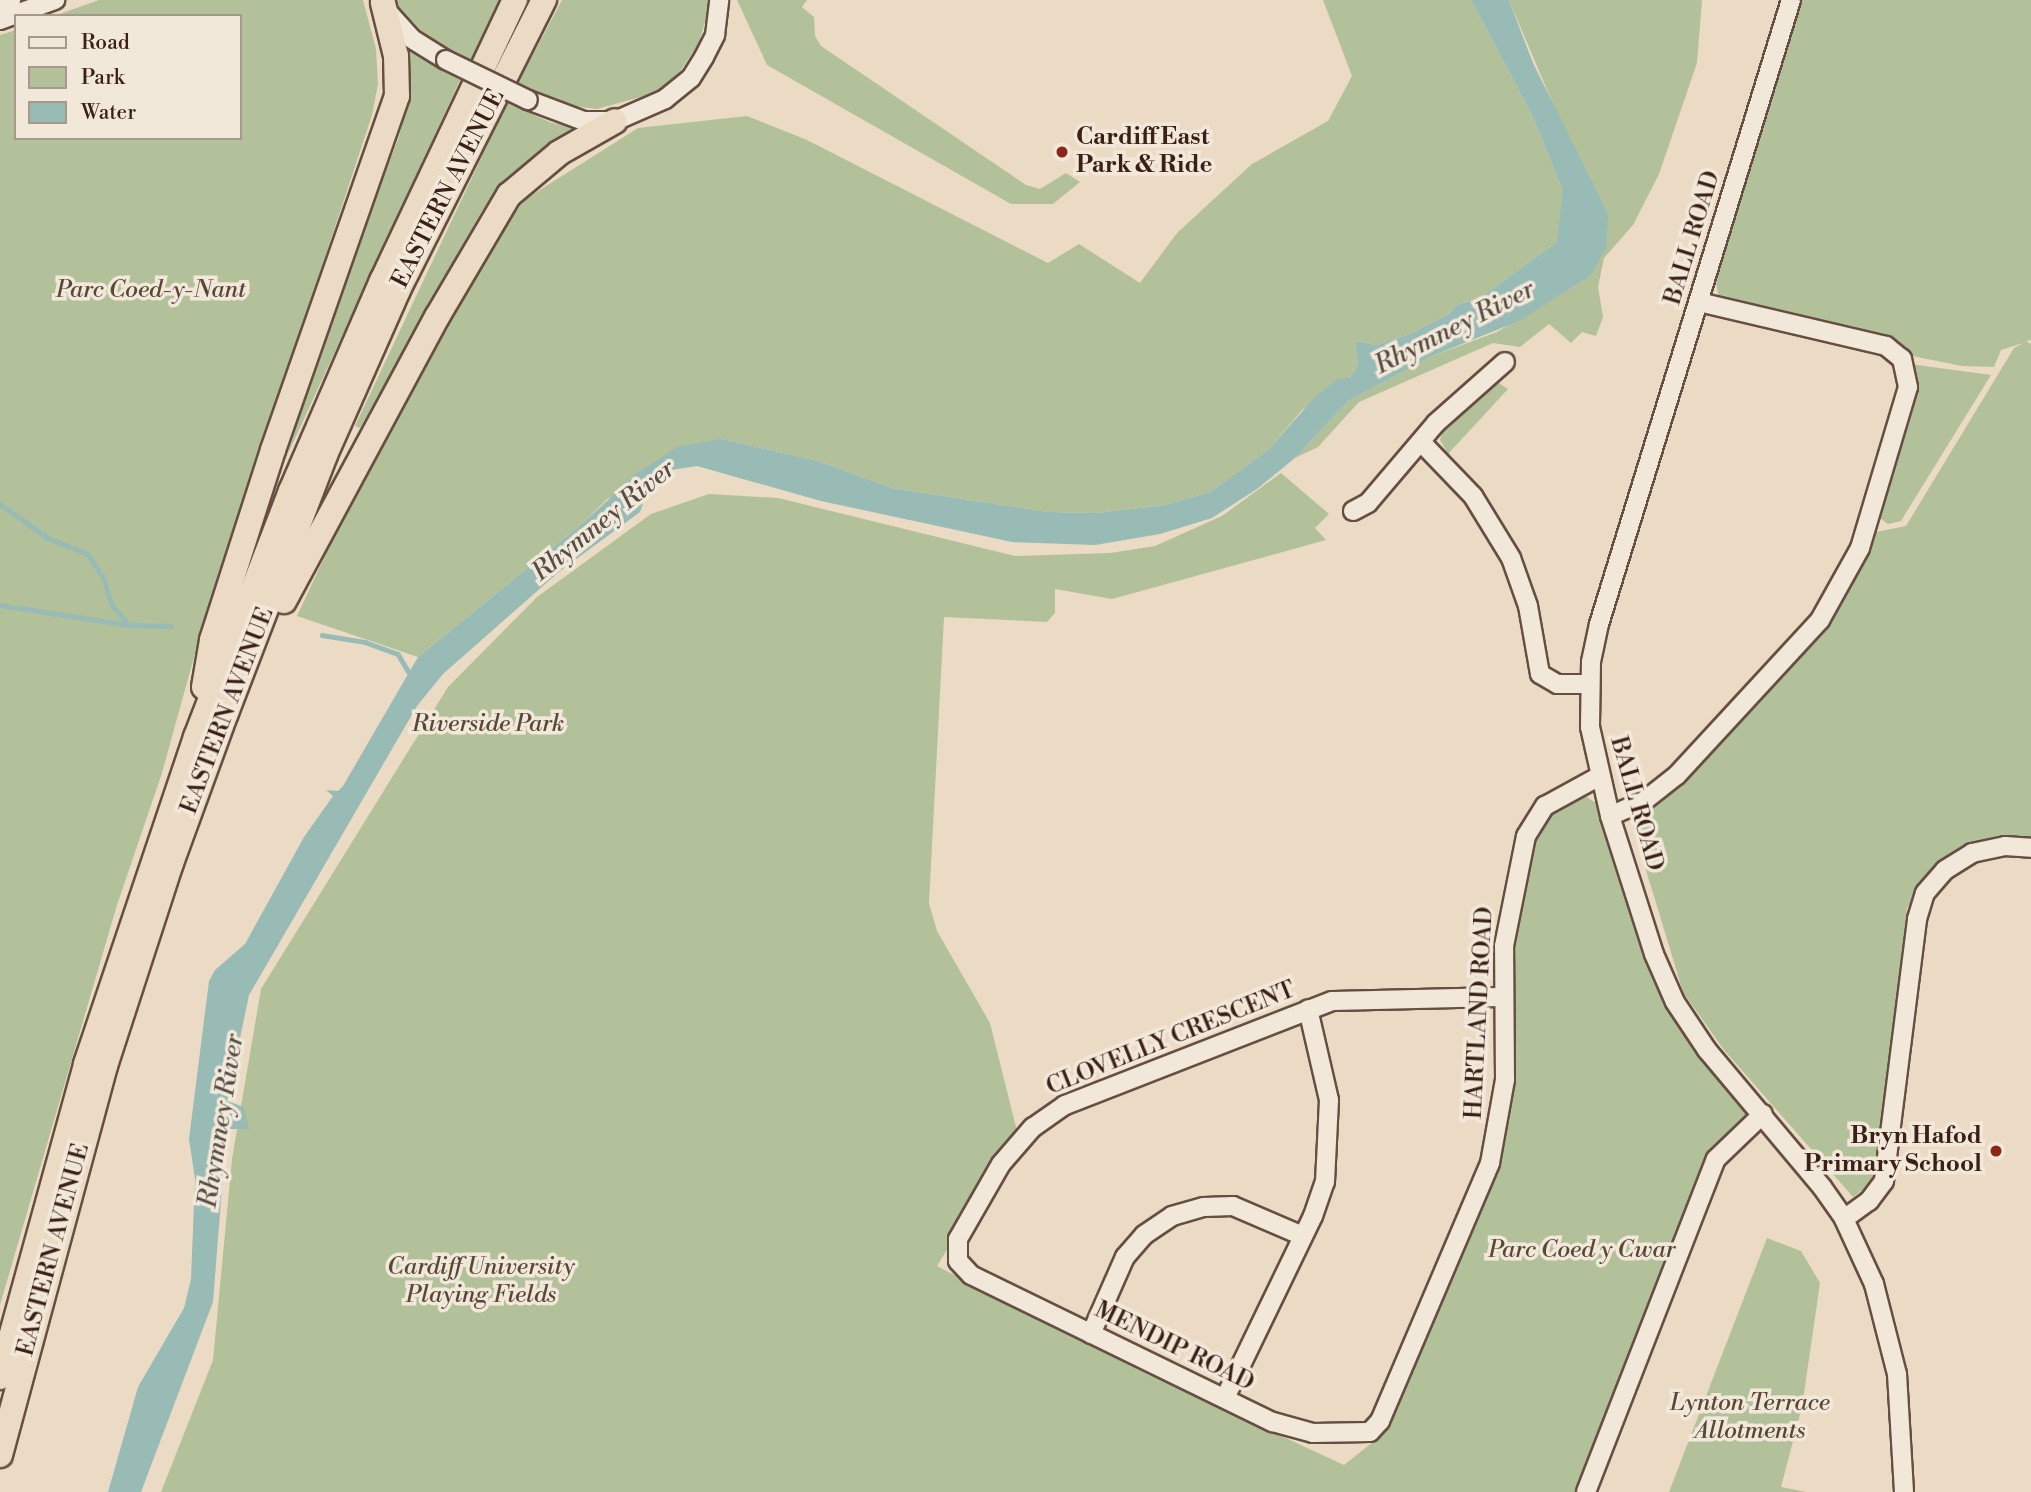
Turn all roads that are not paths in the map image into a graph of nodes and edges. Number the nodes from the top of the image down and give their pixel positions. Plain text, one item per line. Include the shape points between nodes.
1 (11, 0) edge
2 (55, 0) edge
3 (515, 0) edge
4 (544, 0) edge
5 (719, 0) edge
6 (1791, 0) edge
7 (382, 2) edge
8 (0, 4) edge
9 (16, 14) edge
10 (615, 121) junction
11 (1699, 302) junction
12 (1505, 362) dead end
13 (1421, 442) junction
14 (1353, 511) dead end
15 (1590, 684) junction
16 (226, 713) junction
17 (196, 737) junction
18 (1598, 777) junction
19 (1610, 816) junction
20 (2031, 848) edge
21 (1501, 998) junction
22 (1308, 1009) junction
23 (1763, 1114) junction
24 (1843, 1219) junction
25 (1303, 1236) junction
26 (965, 1272) joint
27 (1091, 1334) junction
28 (0, 1377) edge
29 (1225, 1398) junction
30 (1370, 1432) joint
31 (0, 1455) edge
32 (1586, 1492) edge
33 (1905, 1492) edge

1 - 8 street
2 - 9 street
3 - 17 highway, EASTERN AVENUE via 393,257 291,491
4 - 16 highway, EASTERN AVENUE via 398,290 325,455
5 - 10 street via 715,35 691,78 665,99
6 - 11 street, BALL ROAD
7 - 10 street, bridge via 412,39 446,60 584,121
7 - 17 highway via 397,56 397,96 321,305 212,640
10 - 16 highway via 559,153 509,195 365,448
11 - 15 street, BALL ROAD via 1599,624
11 - 19 street via 1886,346 1905,365 1908,387 1860,548 1820,620 1677,775 1644,801
12 - 13 street
13 - 14 street via 1368,503
13 - 15 street via 1473,496 1511,558 1528,606 1540,674 1557,684
15 - 18 street, BALL ROAD via 1590,727
16 - 31 highway, EASTERN AVENUE via 105,1066
17 - 28 highway, EASTERN AVENUE via 86,1064
18 - 19 street, BALL ROAD
18 - 21 street, HARTLAND ROAD via 1545,806 1526,836 1510,904
19 - 23 street, BALL ROAD via 1654,954 1675,1002 1707,1050
20 - 24 street via 2006,846 1972,853 1945,870 1925,893 1917,919 1884,1181 1870,1201
21 - 22 street, CLOVELLY CRESCENT via 1353,998
21 - 30 street, HARTLAND ROAD via 1505,1080 1490,1163 1380,1421
22 - 25 street via 1331,1129 1325,1182
22 - 26 street, CLOVELLY CRESCENT via 1088,1094 1041,1120 1001,1164 958,1239 958,1261
23 - 24 street, BALL ROAD
23 - 32 street via 1716,1159
24 - 33 street, BALL ROAD via 1874,1284 1891,1343 1903,1431
25 - 27 street via 1233,1206 1204,1207 1172,1216 1144,1235 1125,1257
25 - 29 street
26 - 27 street, MENDIP ROAD
27 - 29 street, MENDIP ROAD
29 - 30 street, MENDIP ROAD via 1295,1429 1353,1435

